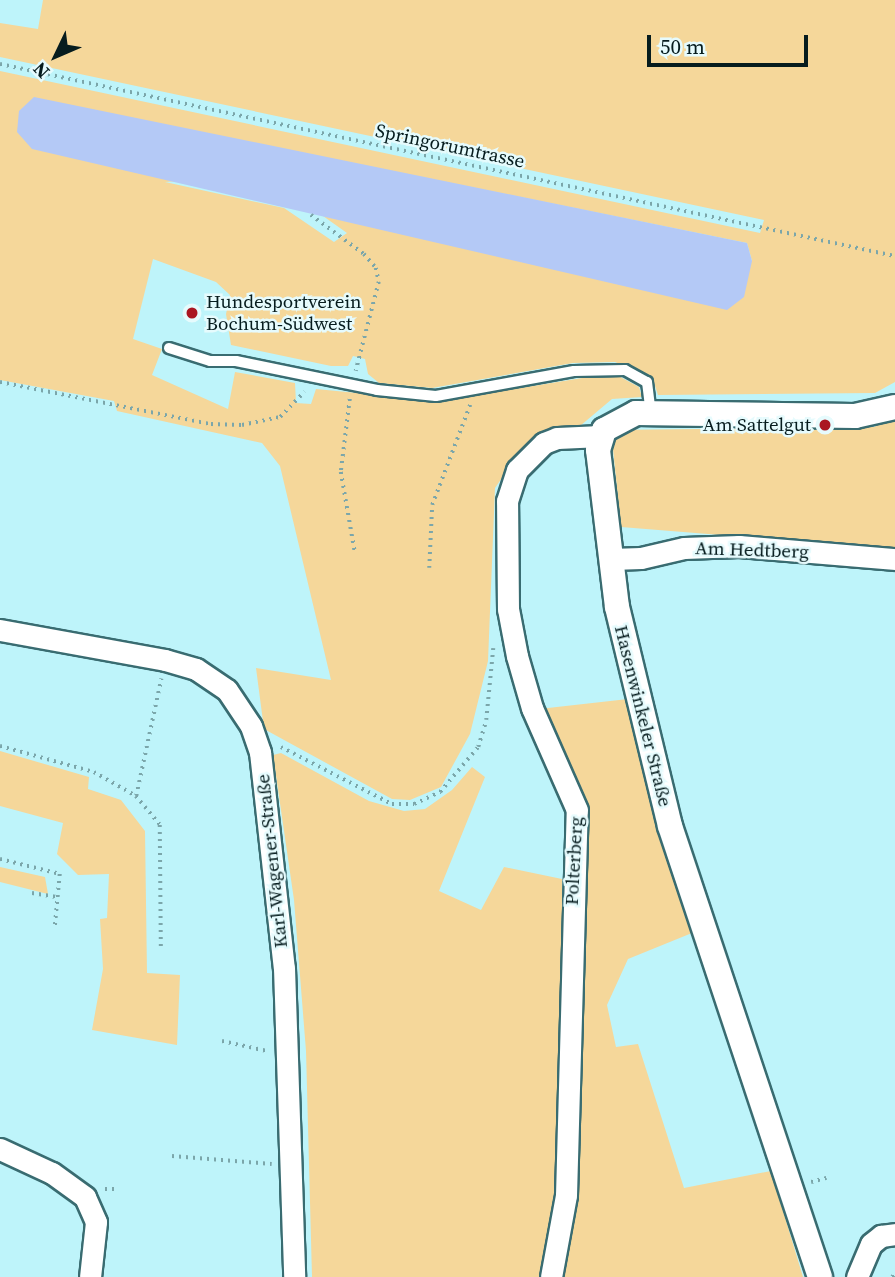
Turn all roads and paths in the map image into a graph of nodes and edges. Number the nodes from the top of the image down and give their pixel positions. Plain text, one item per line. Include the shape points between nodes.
1 (0, 64) edge
2 (312, 215) dead end
3 (895, 256) edge
4 (169, 348) dead end
5 (318, 378) junction
6 (0, 382) edge
7 (352, 385) junction
8 (477, 388) junction
9 (895, 407) edge
10 (651, 412) junction
11 (601, 436) junction
12 (355, 552) dead end
13 (611, 559) junction
14 (895, 559) edge
15 (429, 568) dead end
16 (0, 631) edge
17 (493, 645) dead end
18 (166, 660) junction
19 (0, 746) edge
20 (260, 752) junction
21 (136, 796) junction
22 (0, 859) edge
23 (32, 893) dead end
24 (57, 897) junction
25 (55, 927) dead end
26 (161, 947) dead end
27 (222, 1041) dead end
28 (288, 1055) junction
29 (0, 1149) edge
30 (173, 1156) dead end
31 (291, 1166) junction
32 (895, 1234) edge
33 (90, 1277) edge
34 (294, 1277) edge
35 (551, 1277) edge
36 (820, 1277) edge
37 (857, 1277) edge

1 - 3 path, Springorumtrasse
2 - 7 path via 364,254 379,282
4 - 5 lane via 210,361 236,361
5 - 6 path via 281,417 242,425 211,424
5 - 7 lane
7 - 8 lane via 436,396
7 - 12 path via 341,472
8 - 10 lane via 574,371 625,370 646,382
8 - 15 path via 432,505
9 - 10 street via 855,416
10 - 11 street via 622,417
11 - 13 street, Hasenwinkeler Straße via 598,458
11 - 35 street, Polterberg via 563,437 544,443 517,470 507,502 508,609 517,656 528,698 577,810 566,1195
13 - 14 street, Am Hedtberg via 732,546
13 - 36 street, Hasenwinkeler Straße via 621,627 670,826
16 - 18 street, Karl-Wagener-Straße
17 - 20 path via 489,701 478,747 440,792 414,804 392,804 281,746
18 - 20 street, Karl-Wagener-Straße via 205,673 227,690 251,726
18 - 21 path
19 - 21 path via 94,772
20 - 28 street, Karl-Wagener-Straße via 276,887
21 - 26 path via 160,825
22 - 24 path via 60,874
23 - 24 path
24 - 25 path
27 - 28 path
28 - 31 street, Karl-Wagener-Straße
29 - 33 street via 52,1173 85,1197 96,1222
30 - 31 path
31 - 34 street, Karl-Wagener-Straße
32 - 37 street via 881,1236 871,1244

